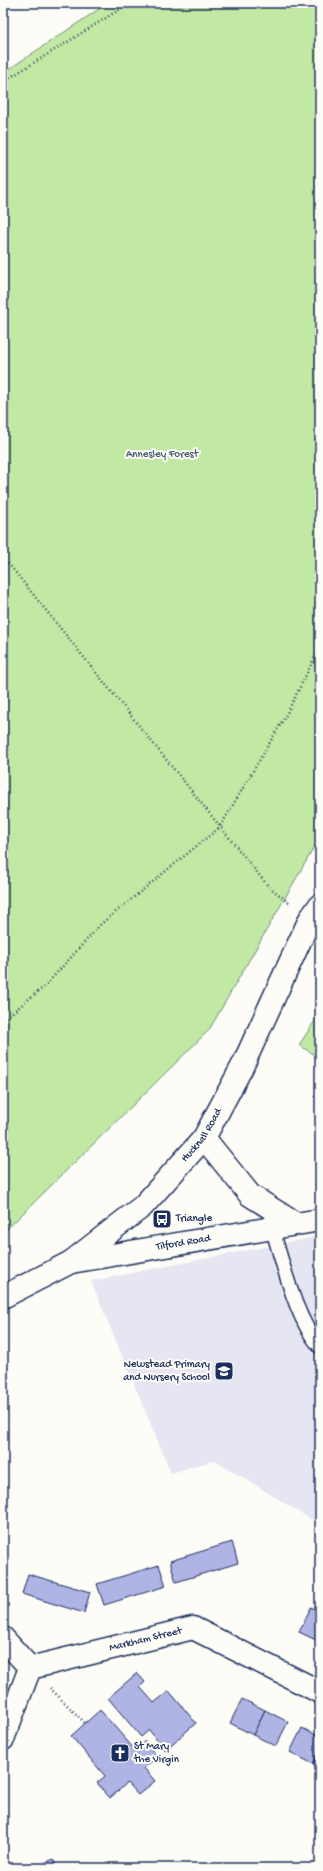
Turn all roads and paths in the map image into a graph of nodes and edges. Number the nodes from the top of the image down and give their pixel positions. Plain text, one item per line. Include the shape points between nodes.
1 (130, 3) edge
2 (3, 82) edge
3 (3, 556) edge
4 (320, 647) edge
5 (220, 827) junction
6 (315, 912) edge
7 (3, 1020) edge
8 (204, 1138) junction
9 (320, 1220) edge
10 (296, 1224) junction
11 (272, 1228) junction
12 (71, 1262) junction
13 (3, 1297) edge
14 (320, 1347) edge
15 (3, 1638) edge
16 (30, 1668) junction
17 (320, 1692) edge
18 (85, 1723) dead end
19 (3, 1739) edge

1 - 2 path
3 - 5 path
4 - 5 path via 286,715
5 - 6 path via 268,886
5 - 7 path via 101,924 45,986
6 - 8 street, Hucknall Road via 242,1066
8 - 10 street via 250,1195
8 - 12 street, Hucknall Road via 143,1206
9 - 10 street, Tilford Road
10 - 11 street, Tilford Road
11 - 12 street, Tilford Road
11 - 14 lane via 297,1304 306,1326
12 - 13 street, Hucknall Road
15 - 16 street
16 - 17 street, Markham Street via 193,1628
16 - 18 path
16 - 19 street

